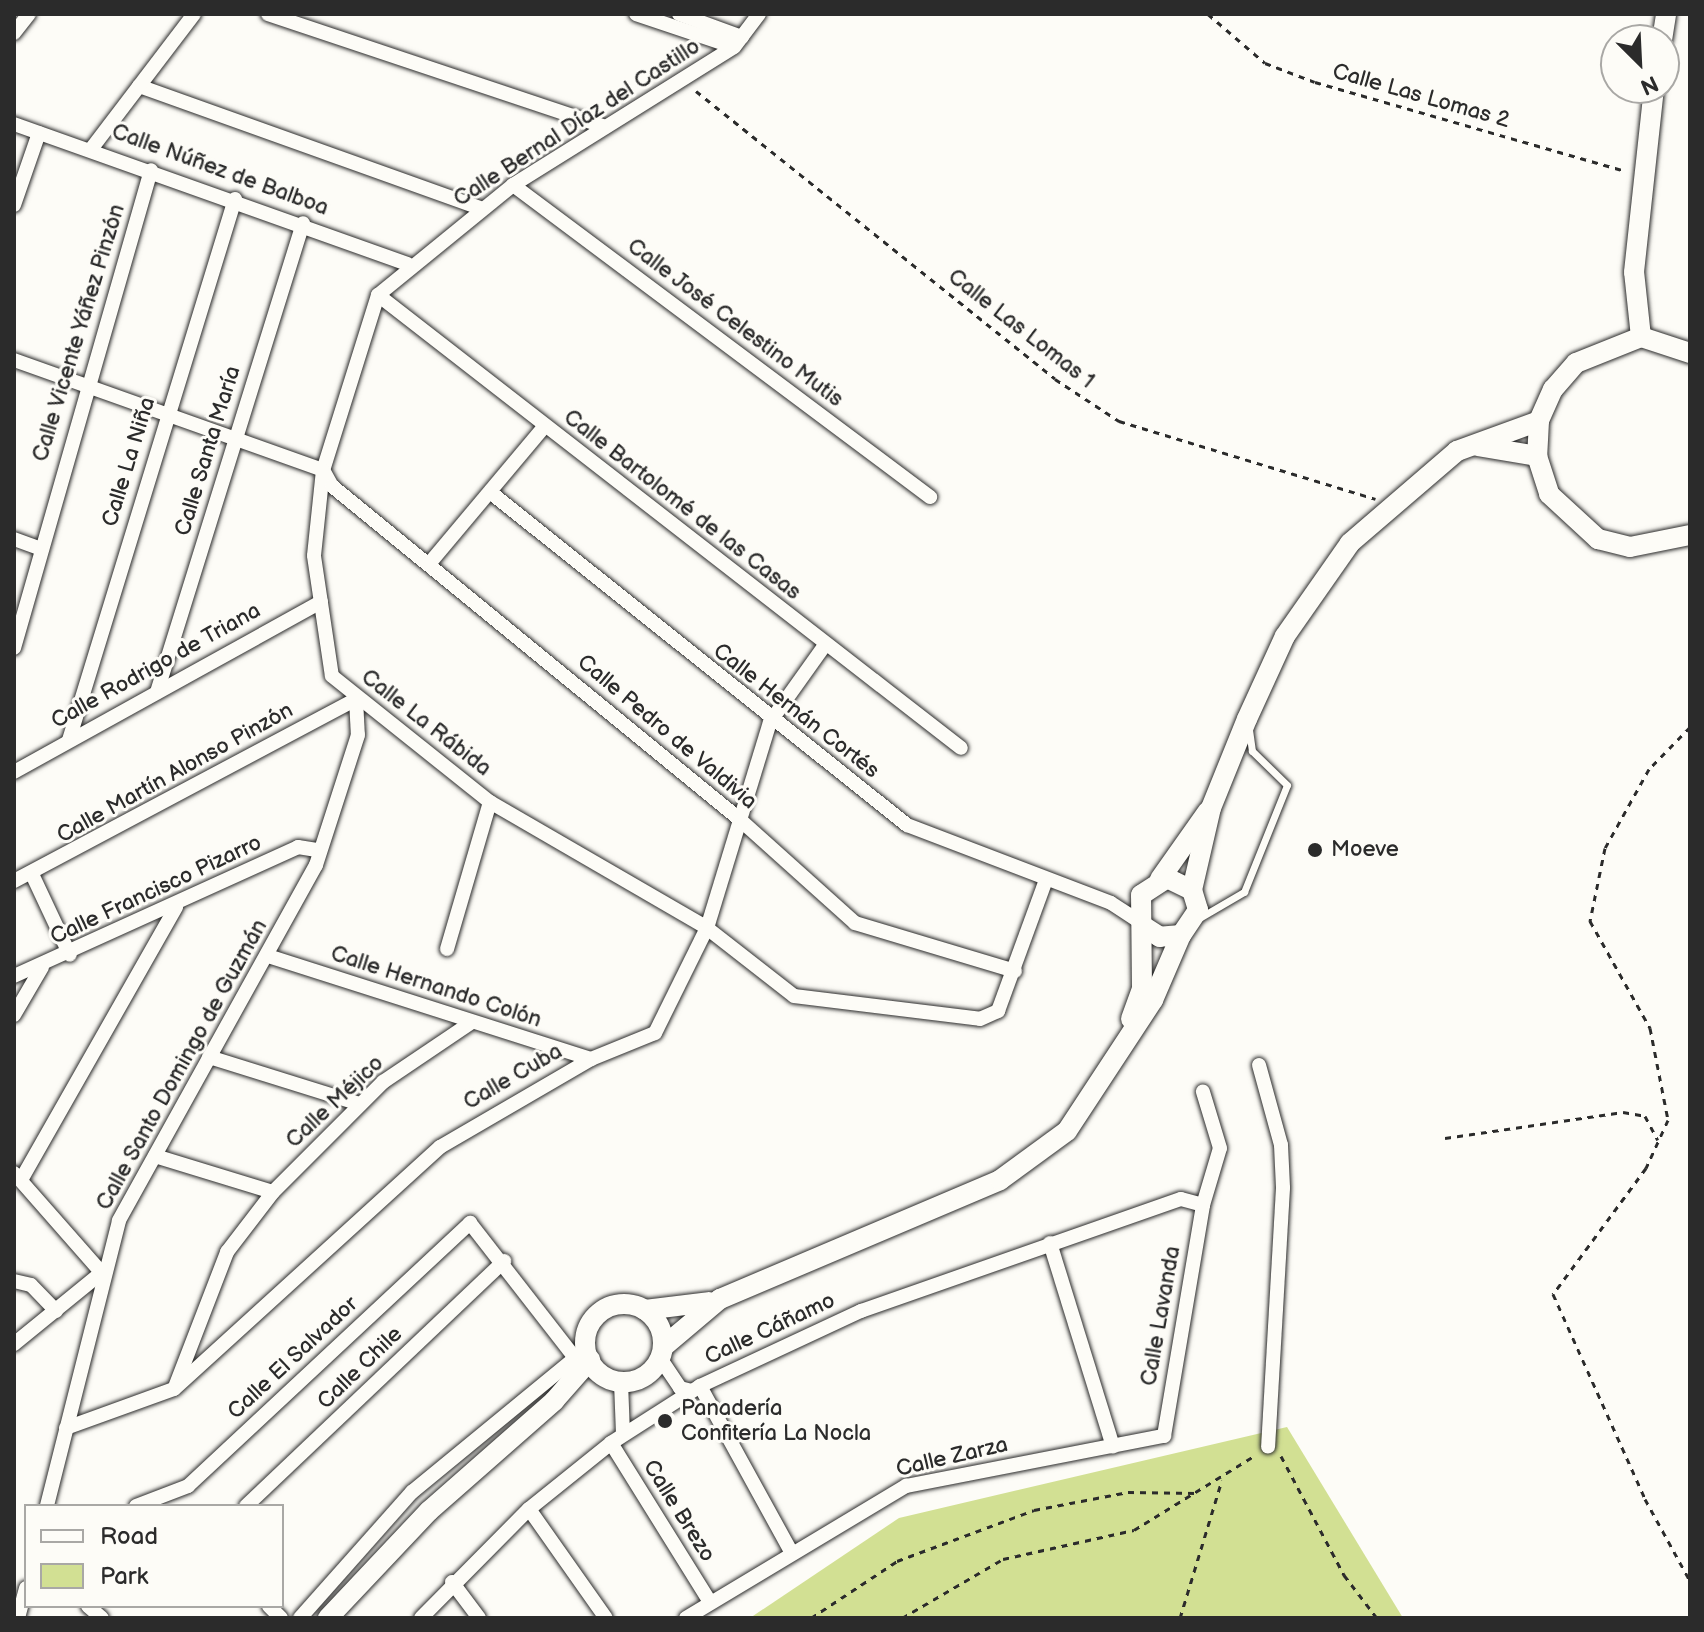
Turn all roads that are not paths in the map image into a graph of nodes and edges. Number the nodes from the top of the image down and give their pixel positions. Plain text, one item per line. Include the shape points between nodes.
1 (29, 14) edge
2 (194, 14) edge
3 (268, 14) edge
4 (636, 14) edge
5 (679, 14) edge
6 (759, 14) edge
7 (14, 33) edge
8 (738, 42) junction
9 (139, 86) junction
10 (1652, 104) edge
11 (14, 124) edge
12 (605, 127) junction
13 (39, 133) junction
14 (92, 148) junction
15 (151, 170) junction
16 (513, 185) junction
17 (235, 199) junction
18 (14, 205) edge
19 (482, 209) junction
20 (303, 223) junction
21 (408, 264) junction
22 (378, 295) junction
23 (1641, 337) junction
24 (1690, 353) edge
25 (14, 360) edge
26 (86, 385) junction
27 (166, 411) junction
28 (1539, 421) junction
29 (545, 426) junction
30 (235, 438) junction
31 (1477, 445) junction
32 (1537, 456) junction
33 (323, 470) junction
34 (490, 492) junction
35 (930, 497) dead end
36 (1690, 535) edge
37 (14, 539) edge
38 (39, 548) junction
39 (429, 564) junction
40 (321, 602) junction
41 (825, 645) junction
42 (14, 648) edge
43 (157, 692) junction
44 (356, 699) junction
45 (1247, 719) junction
46 (770, 722) junction
47 (69, 740) junction
48 (961, 748) dead end
49 (14, 772) edge
50 (490, 802) junction
51 (1211, 808) junction
52 (738, 818) junction
53 (317, 850) junction
54 (32, 874) junction
55 (1160, 879) junction
56 (1046, 880) junction
57 (14, 881) edge
58 (1192, 890) junction
59 (1141, 895) junction
60 (1111, 903) junction
61 (176, 907) junction
62 (1142, 924) junction
63 (1188, 927) junction
64 (707, 928) junction
65 (447, 949) dead end
66 (70, 955) junction
67 (268, 956) junction
68 (42, 967) junction
69 (1015, 971) junction
70 (14, 976) edge
71 (14, 1015) edge
72 (472, 1022) junction
73 (209, 1057) junction
74 (591, 1059) junction
75 (1115, 1065) junction
76 (1259, 1065) dead end
77 (1203, 1092) dead end
78 (360, 1104) junction
79 (155, 1156) junction
80 (17, 1176) edge
81 (273, 1192) junction
82 (1203, 1205) junction
83 (1050, 1243) junction
84 (504, 1261) junction
85 (101, 1272) junction
86 (14, 1281) edge
87 (720, 1299) junction
88 (645, 1310) junction
89 (56, 1311) junction
90 (14, 1344) edge
91 (662, 1353) junction
92 (584, 1356) junction
93 (614, 1380) junction
94 (696, 1388) junction
95 (174, 1389) junction
96 (554, 1401) junction
97 (66, 1428) junction
98 (623, 1433) junction
99 (1164, 1436) joint
100 (611, 1443) junction
101 (1113, 1446) junction
102 (1268, 1447) road end
103 (170, 1502) edge
104 (47, 1504) edge
105 (248, 1504) edge
106 (529, 1509) junction
107 (790, 1550) junction
108 (452, 1582) junction
109 (24, 1596) edge
110 (710, 1602) junction
111 (18, 1618) edge
112 (300, 1618) edge
113 (328, 1618) edge
114 (421, 1618) edge
115 (479, 1618) edge
116 (606, 1618) edge
117 (686, 1618) edge

1 - 7 street
2 - 9 street
3 - 12 street
4 - 8 street
5 - 8 street
6 - 8 street, Calle Bernal Díaz del Castillo
8 - 12 street, Calle Bernal Díaz del Castillo
9 - 14 street
9 - 19 street
10 - 23 main road via 1634,272
11 - 13 street, Calle Núñez de Balboa
12 - 16 street, Calle Bernal Díaz del Castillo
13 - 14 street, Calle Núñez de Balboa
13 - 18 street
14 - 15 street, Calle Núñez de Balboa
15 - 17 street, Calle Núñez de Balboa
15 - 26 street, Calle Vicente Yáñez Pinzón
16 - 19 street, Calle Bernal Díaz del Castillo
16 - 35 street, Calle José Celestino Mutis
17 - 20 street, Calle Núñez de Balboa
17 - 27 street, Calle La Niña
19 - 21 street, Calle Bernal Díaz del Castillo
20 - 21 street, Calle Núñez de Balboa
20 - 30 street, Calle Santa María
21 - 22 street, Calle Bernal Díaz del Castillo
22 - 29 street, Calle Bartolomé de las Casas
22 - 33 street, Calle La Rábida
23 - 24 main road
23 - 28 main road via 1576,363 1553,389
25 - 26 street
26 - 27 street
26 - 38 street, Calle Vicente Yáñez Pinzón
27 - 30 street
27 - 47 street, Calle La Niña
28 - 31 main road
28 - 32 main road
29 - 34 street
29 - 41 street, Calle Bartolomé de las Casas
30 - 33 street
30 - 43 street, Calle Santa María
31 - 32 main road
31 - 45 main road via 1457,451 1350,543 1285,636
32 - 36 main road via 1549,494 1598,539 1630,547
33 - 39 street, Calle Pedro de Valdivia via 332,486
33 - 40 street, Calle La Rábida via 314,556
34 - 39 street
34 - 46 street, Calle Hernán Cortés
37 - 38 street
38 - 42 street, Calle Vicente Yáñez Pinzón
39 - 52 street, Calle Pedro de Valdivia
40 - 43 street, Calle Rodrigo de Triana
40 - 44 street, Calle La Rábida via 332,676
41 - 46 street, Calle Cuba
41 - 48 street, Calle Bartolomé de las Casas
43 - 47 street, Calle Rodrigo de Triana
44 - 50 street, Calle La Rábida
44 - 53 street, Calle Santo Domingo de Guzmán via 358,735
44 - 54 street, Calle Martín Alonso Pinzón
45 - 51 main road
45 - 63 lane via 1252,751 1287,785 1244,892
46 - 52 street, Calle Cuba
46 - 56 street, Calle Hernán Cortés via 907,825
47 - 49 street, Calle Rodrigo de Triana
50 - 64 street, Calle La Rábida
50 - 65 street
51 - 55 main road
51 - 58 main road
52 - 64 street, Calle Cuba
52 - 69 street, Calle Pedro de Valdivia via 855,923
53 - 61 street, Calle Francisco Pizarro via 298,847
53 - 67 street, Calle Santo Domingo de Guzmán
54 - 57 street, Calle Martín Alonso Pinzón
54 - 66 street
55 - 58 main road
55 - 59 main road
56 - 60 street, Calle Hernán Cortés
56 - 69 street, Calle La Rábida
58 - 63 main road
59 - 60 street
59 - 62 main road
60 - 62 street, Calle Hernán Cortés
61 - 66 street, Calle Francisco Pizarro
61 - 80 street
62 - 63 main road via 1160,937
62 - 75 main road via 1142,988
63 - 75 main road
64 - 69 street, Calle La Rábida via 794,996 980,1019 998,1011
64 - 74 street, Calle Cuba via 655,1033
66 - 68 street, Calle Francisco Pizarro
67 - 72 street, Calle Hernando Colón
67 - 73 street, Calle Santo Domingo de Guzmán
68 - 70 street, Calle Francisco Pizarro
68 - 71 street
72 - 74 street, Calle Hernando Colón
72 - 78 street, Calle Méjico
73 - 78 street
73 - 79 street, Calle Santo Domingo de Guzmán
74 - 95 street, Calle Cuba via 440,1147
75 - 87 main road via 1067,1131 1000,1180
76 - 102 street via 1281,1145 1283,1188
77 - 82 street, Calle Lavanda via 1220,1148
78 - 81 street, Calle Méjico
79 - 81 street
79 - 85 street, Calle Santo Domingo de Guzmán
80 - 85 street
81 - 95 street, Calle Méjico via 227,1252
82 - 83 street, Calle Cáñamo via 1181,1199
82 - 99 street, Calle Lavanda
83 - 94 street, Calle Cáñamo via 861,1311
83 - 101 street
84 - 92 street
84 - 103 street, Calle El Salvador via 470,1223
84 - 105 street, Calle Chile
85 - 89 street
85 - 97 street, Calle Santo Domingo de Guzmán
86 - 89 street via 31,1285
87 - 88 main road
87 - 91 main road
88 - 91 main road
88 - 92 main road via 622,1305 600,1313
89 - 90 street
91 - 93 main road via 644,1377
91 - 94 street via 680,1388
92 - 93 main road
92 - 96 main road
92 - 112 street via 412,1492
93 - 96 main road
93 - 98 street
94 - 98 street, Calle Cáñamo
94 - 107 street
95 - 97 street, Calle Cuba
96 - 113 main road via 429,1511
97 - 104 street, Calle Santo Domingo de Guzmán
98 - 100 street, Calle Cáñamo
99 - 101 street, Calle Zarza
100 - 106 street, Calle Cáñamo
100 - 110 street, Calle Brezo
101 - 107 street, Calle Zarza via 906,1486
106 - 108 street, Calle Cáñamo
106 - 116 street
107 - 110 street, Calle Zarza
108 - 114 street, Calle Cáñamo
108 - 115 street
109 - 111 street
110 - 117 street, Calle Zarza

